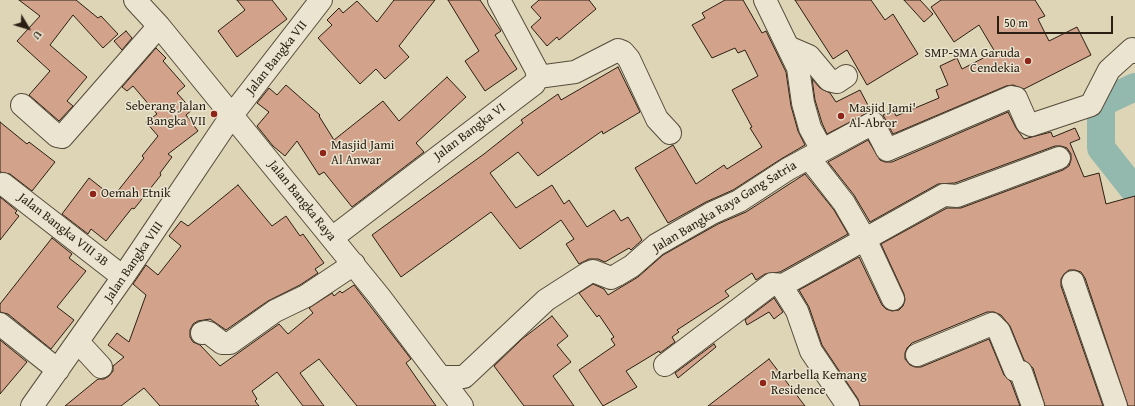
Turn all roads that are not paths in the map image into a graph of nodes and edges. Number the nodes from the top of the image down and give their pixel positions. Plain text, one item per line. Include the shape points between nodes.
1 (135, 0) edge
2 (321, 0) edge
3 (499, 0) edge
4 (770, 2) edge
5 (159, 26) junction
6 (788, 47) junction
7 (1135, 52) edge
8 (846, 76) dead end
9 (538, 77) junction
10 (22, 105) dead end
11 (232, 115) junction
12 (670, 133) dead end
13 (816, 154) junction
14 (1059, 158) dead end
15 (3, 184) dead end
16 (332, 238) junction
17 (866, 240) junction
18 (354, 264) junction
19 (123, 277) junction
20 (1073, 282) dead end
21 (783, 285) junction
22 (893, 298) dead end
23 (0, 324) edge
24 (202, 333) dead end
25 (78, 342) junction
26 (916, 354) dead end
27 (665, 366) dead end
28 (101, 367) dead end
29 (58, 370) junction
30 (442, 377) junction
31 (32, 406) edge
32 (462, 406) edge
33 (848, 406) edge
34 (1033, 406) edge
35 (1116, 406) edge

1 - 5 street, Jalan Bangka Raya
2 - 11 street, Jalan Bangka VII
3 - 9 street
4 - 6 street
5 - 10 street via 62,137 57,136
5 - 11 street, Jalan Bangka Raya
6 - 8 street via 809,56 829,80 837,82
6 - 13 street via 798,68 803,104
7 - 13 street, Jalan Bangka Raya Gang Satria via 1132,49 1109,70 1091,105 1031,125 1026,123 1016,98 1011,97 887,150 873,123
9 - 12 street via 575,72 618,50 633,66 657,118
9 - 16 street, Jalan Bangka VI via 534,84
11 - 16 street, Jalan Bangka Raya
11 - 19 street, Jalan Bangka VIII
13 - 17 street
13 - 30 street, Jalan Bangka Raya Gang Satria via 739,201 712,213 656,245 632,266 617,275 611,278 593,271 588,273 546,300 464,377
14 - 17 street via 957,196 944,196
15 - 19 street, Jalan Bangka VIII 3B
16 - 18 street, Jalan Bangka Raya
17 - 21 street
17 - 22 street
18 - 24 street via 306,296 275,311 230,343 222,343 209,333
18 - 30 street, Jalan Bangka Raya
19 - 25 street, Jalan Bangka VIII
20 - 35 street
21 - 27 street via 772,284
21 - 33 street via 797,310 811,352
23 - 29 street
25 - 28 street
25 - 29 street, Jalan Bangka VIII
26 - 34 street via 992,324 999,331 1015,370 1021,372
29 - 31 street, Jalan Bangka VIII
30 - 32 street, Jalan Bangka Raya

